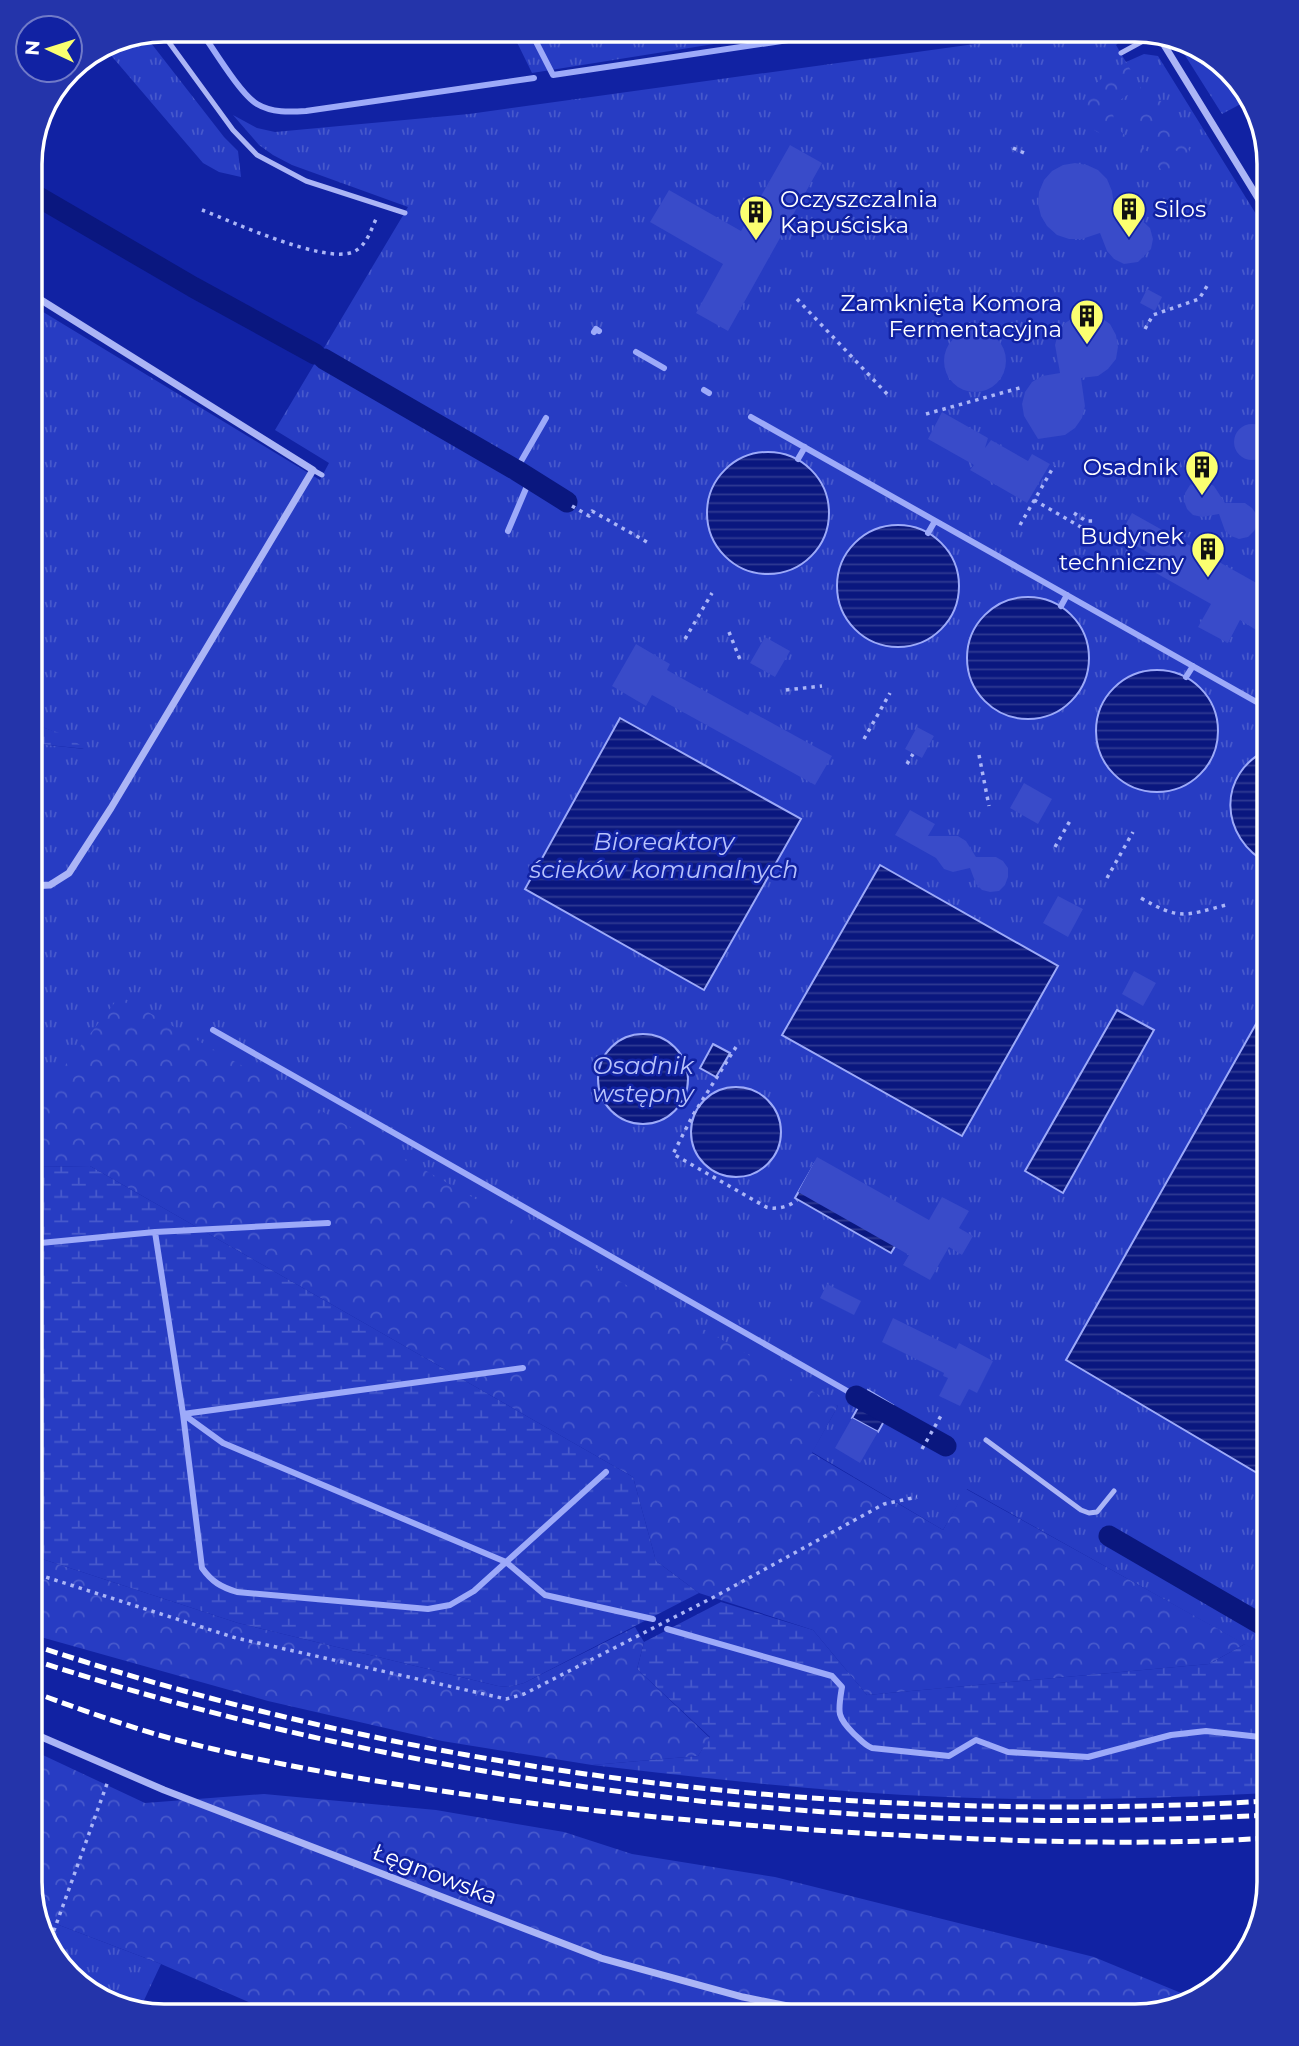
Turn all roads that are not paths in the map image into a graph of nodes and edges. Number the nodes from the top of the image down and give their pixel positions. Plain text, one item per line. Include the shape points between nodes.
1 (169, 42) edge
2 (1142, 42) edge
3 (1164, 45) edge
4 (1121, 53) dead end
5 (1257, 196) edge
6 (405, 213) dead end
7 (42, 301) edge
8 (313, 470) junction
9 (322, 475) dead end
10 (42, 885) edge
11 (986, 1440) dead end
12 (1114, 1491) dead end
13 (42, 1737) edge
14 (778, 2004) edge

1 - 6 lane via 233,130 257,155 306,181
2 - 4 lane
3 - 5 street
7 - 8 street
8 - 9 lane
8 - 10 street via 69,873
11 - 12 lane via 1081,1510 1097,1512
13 - 14 street, Łęgnowska via 164,1790 601,1958

